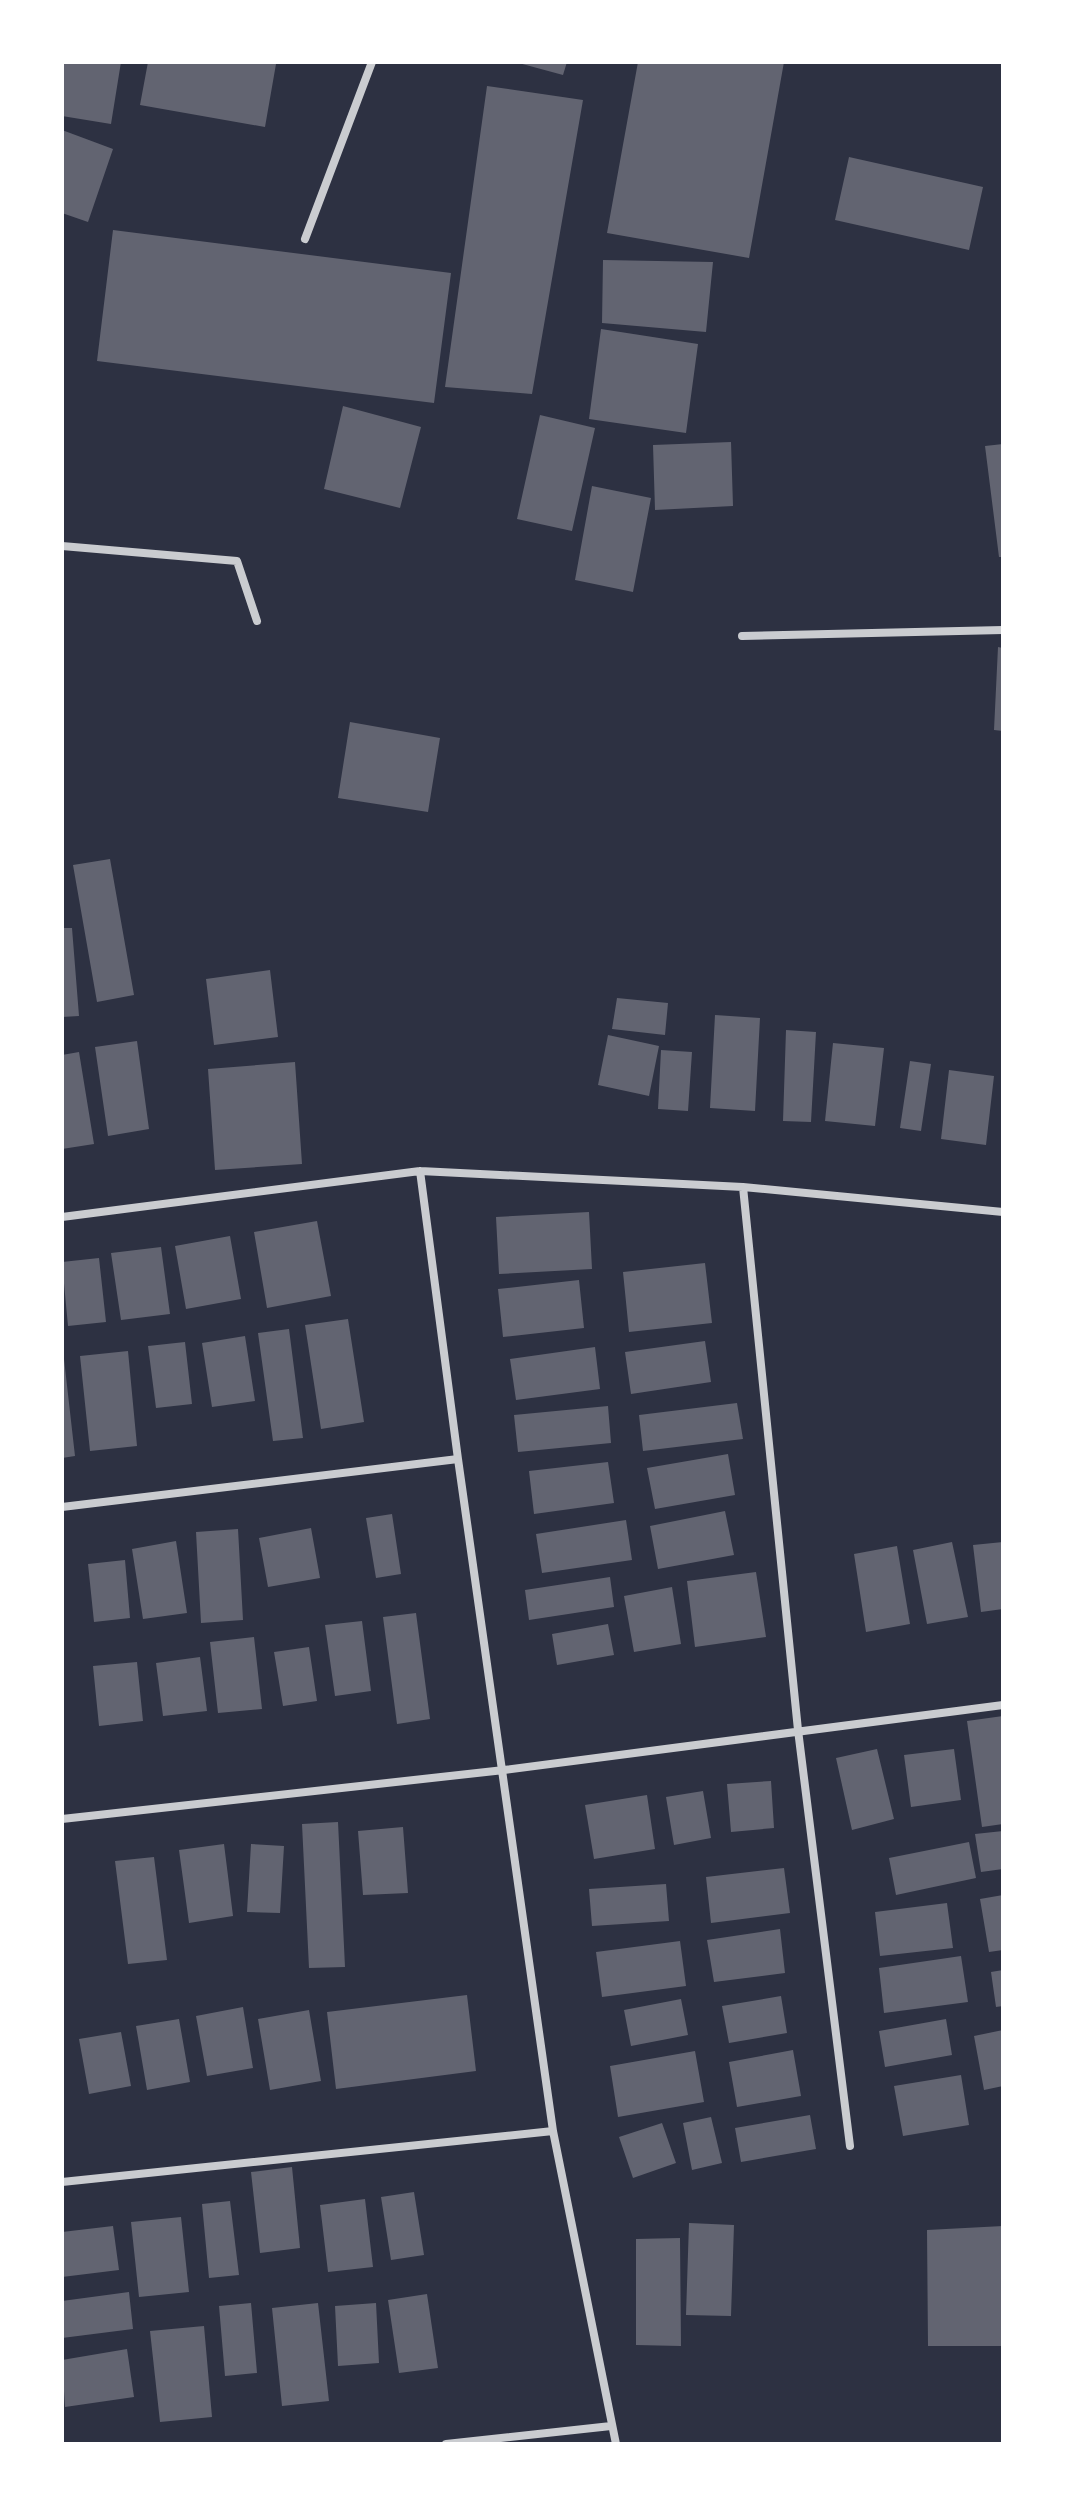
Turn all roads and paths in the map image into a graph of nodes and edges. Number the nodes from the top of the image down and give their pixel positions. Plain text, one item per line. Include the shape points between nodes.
1 (372, 62) edge
2 (305, 239) dead end
3 (62, 546) edge
4 (257, 621) dead end
5 (1003, 630) edge
6 (742, 636) dead end
7 (420, 1171) junction
8 (743, 1187) junction
9 (1003, 1212) edge
10 (62, 1217) edge
11 (458, 1459) junction
12 (62, 1507) edge
13 (1003, 1705) edge
14 (798, 1730) junction
15 (504, 1770) junction
16 (62, 1819) edge
17 (553, 2131) junction
18 (850, 2146) dead end
19 (62, 2182) edge
20 (611, 2426) junction
21 (446, 2444) edge
22 (616, 2444) edge

1 - 2 street
3 - 4 street via 237,561
5 - 6 street
7 - 8 street
7 - 10 street
7 - 11 street
8 - 9 street
8 - 14 street
11 - 12 street
11 - 15 street
13 - 14 street
14 - 15 street
14 - 18 street
15 - 16 street
15 - 17 street
17 - 19 street
17 - 20 street
20 - 21 street
20 - 22 street

